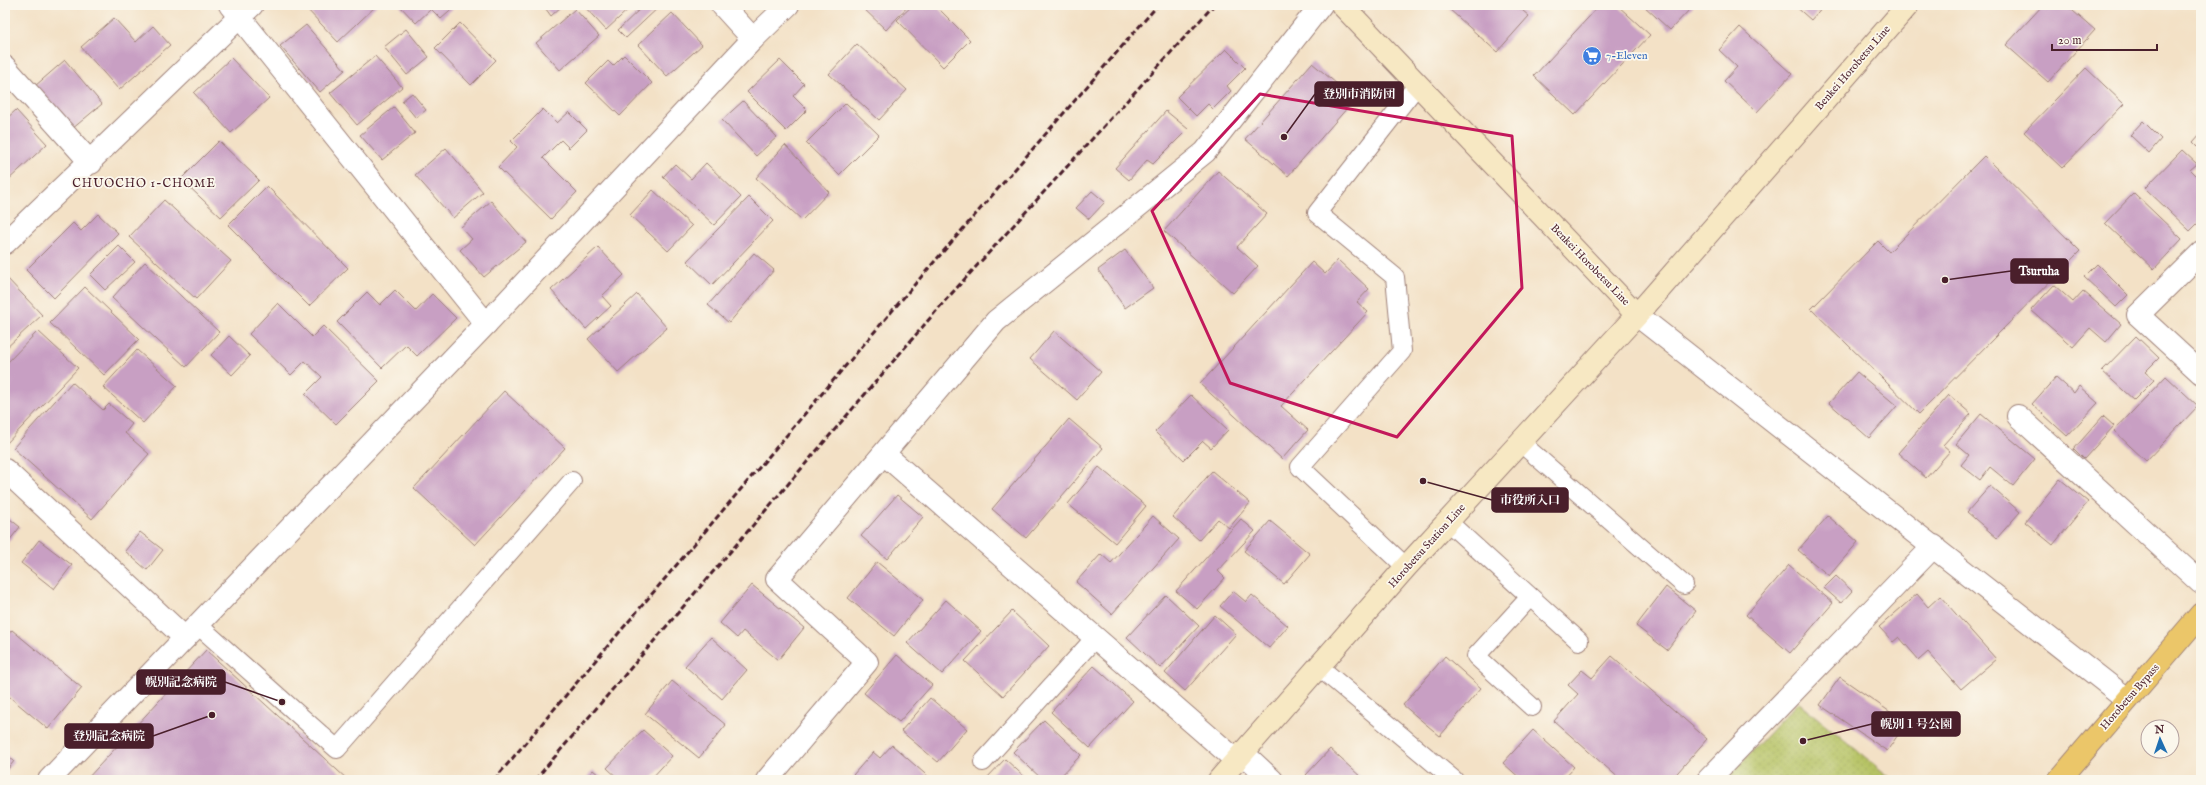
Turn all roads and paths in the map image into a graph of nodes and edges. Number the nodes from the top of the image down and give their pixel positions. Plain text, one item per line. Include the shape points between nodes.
1 (722, 5) edge
2 (788, 5) edge
3 (1321, 5) edge
4 (1342, 5) edge
5 (1908, 5) edge
6 (241, 9) edge
7 (754, 39) junction
8 (5, 67) edge
9 (1418, 84) junction
10 (91, 163) junction
11 (5, 243) edge
12 (2201, 253) edge
13 (1637, 315) junction
14 (486, 324) junction
15 (2201, 373) edge
16 (2018, 416) dead end
17 (1521, 443) junction
18 (884, 454) junction
19 (5, 470) edge
20 (572, 481) dead end
21 (1448, 522) junction
22 (1934, 546) junction
23 (1406, 567) junction
24 (2201, 583) edge
25 (1684, 585) dead end
26 (1530, 597) junction
27 (2201, 614) edge
28 (191, 632) junction
29 (1094, 639) junction
30 (1579, 641) dead end
31 (1319, 667) junction
32 (2127, 699) junction
33 (1532, 706) dead end
34 (1240, 757) junction
35 (984, 762) dead end
36 (49, 780) edge
37 (767, 780) edge
38 (1219, 780) edge
39 (1272, 780) edge
40 (1454, 780) edge
41 (1708, 780) edge
42 (2059, 780) edge

1 - 7 street
2 - 7 street
3 - 18 street via 1205,152 996,321
4 - 9 main road, Benkei Horobetsu Line
5 - 13 main road, Benkei Horobetsu Line
6 - 10 street
6 - 14 street
7 - 14 street
8 - 10 street
9 - 13 main road, Benkei Horobetsu Line
9 - 23 lane via 1317,213 1395,276 1402,351 1300,467
10 - 11 street
12 - 15 street via 2138,315
13 - 17 main road, Horobetsu Station Line
13 - 22 street
14 - 28 street
16 - 24 street
17 - 21 main road, Horobetsu Station Line
17 - 25 lane
18 - 29 street
18 - 37 street via 777,579 867,662
19 - 28 street
20 - 28 lane via 337,749
21 - 23 main road, Horobetsu Station Line
21 - 26 lane
22 - 32 street
22 - 41 street
23 - 31 main road, Horobetsu Station Line
26 - 30 lane
26 - 33 lane via 1476,656
27 - 32 highway, Horobetsu Bypass
28 - 36 street
29 - 34 street
29 - 35 lane
31 - 34 main road, Horobetsu Station Line
31 - 40 lane
32 - 42 highway, Horobetsu Bypass
34 - 38 main road, Horobetsu Station Line
34 - 39 street

